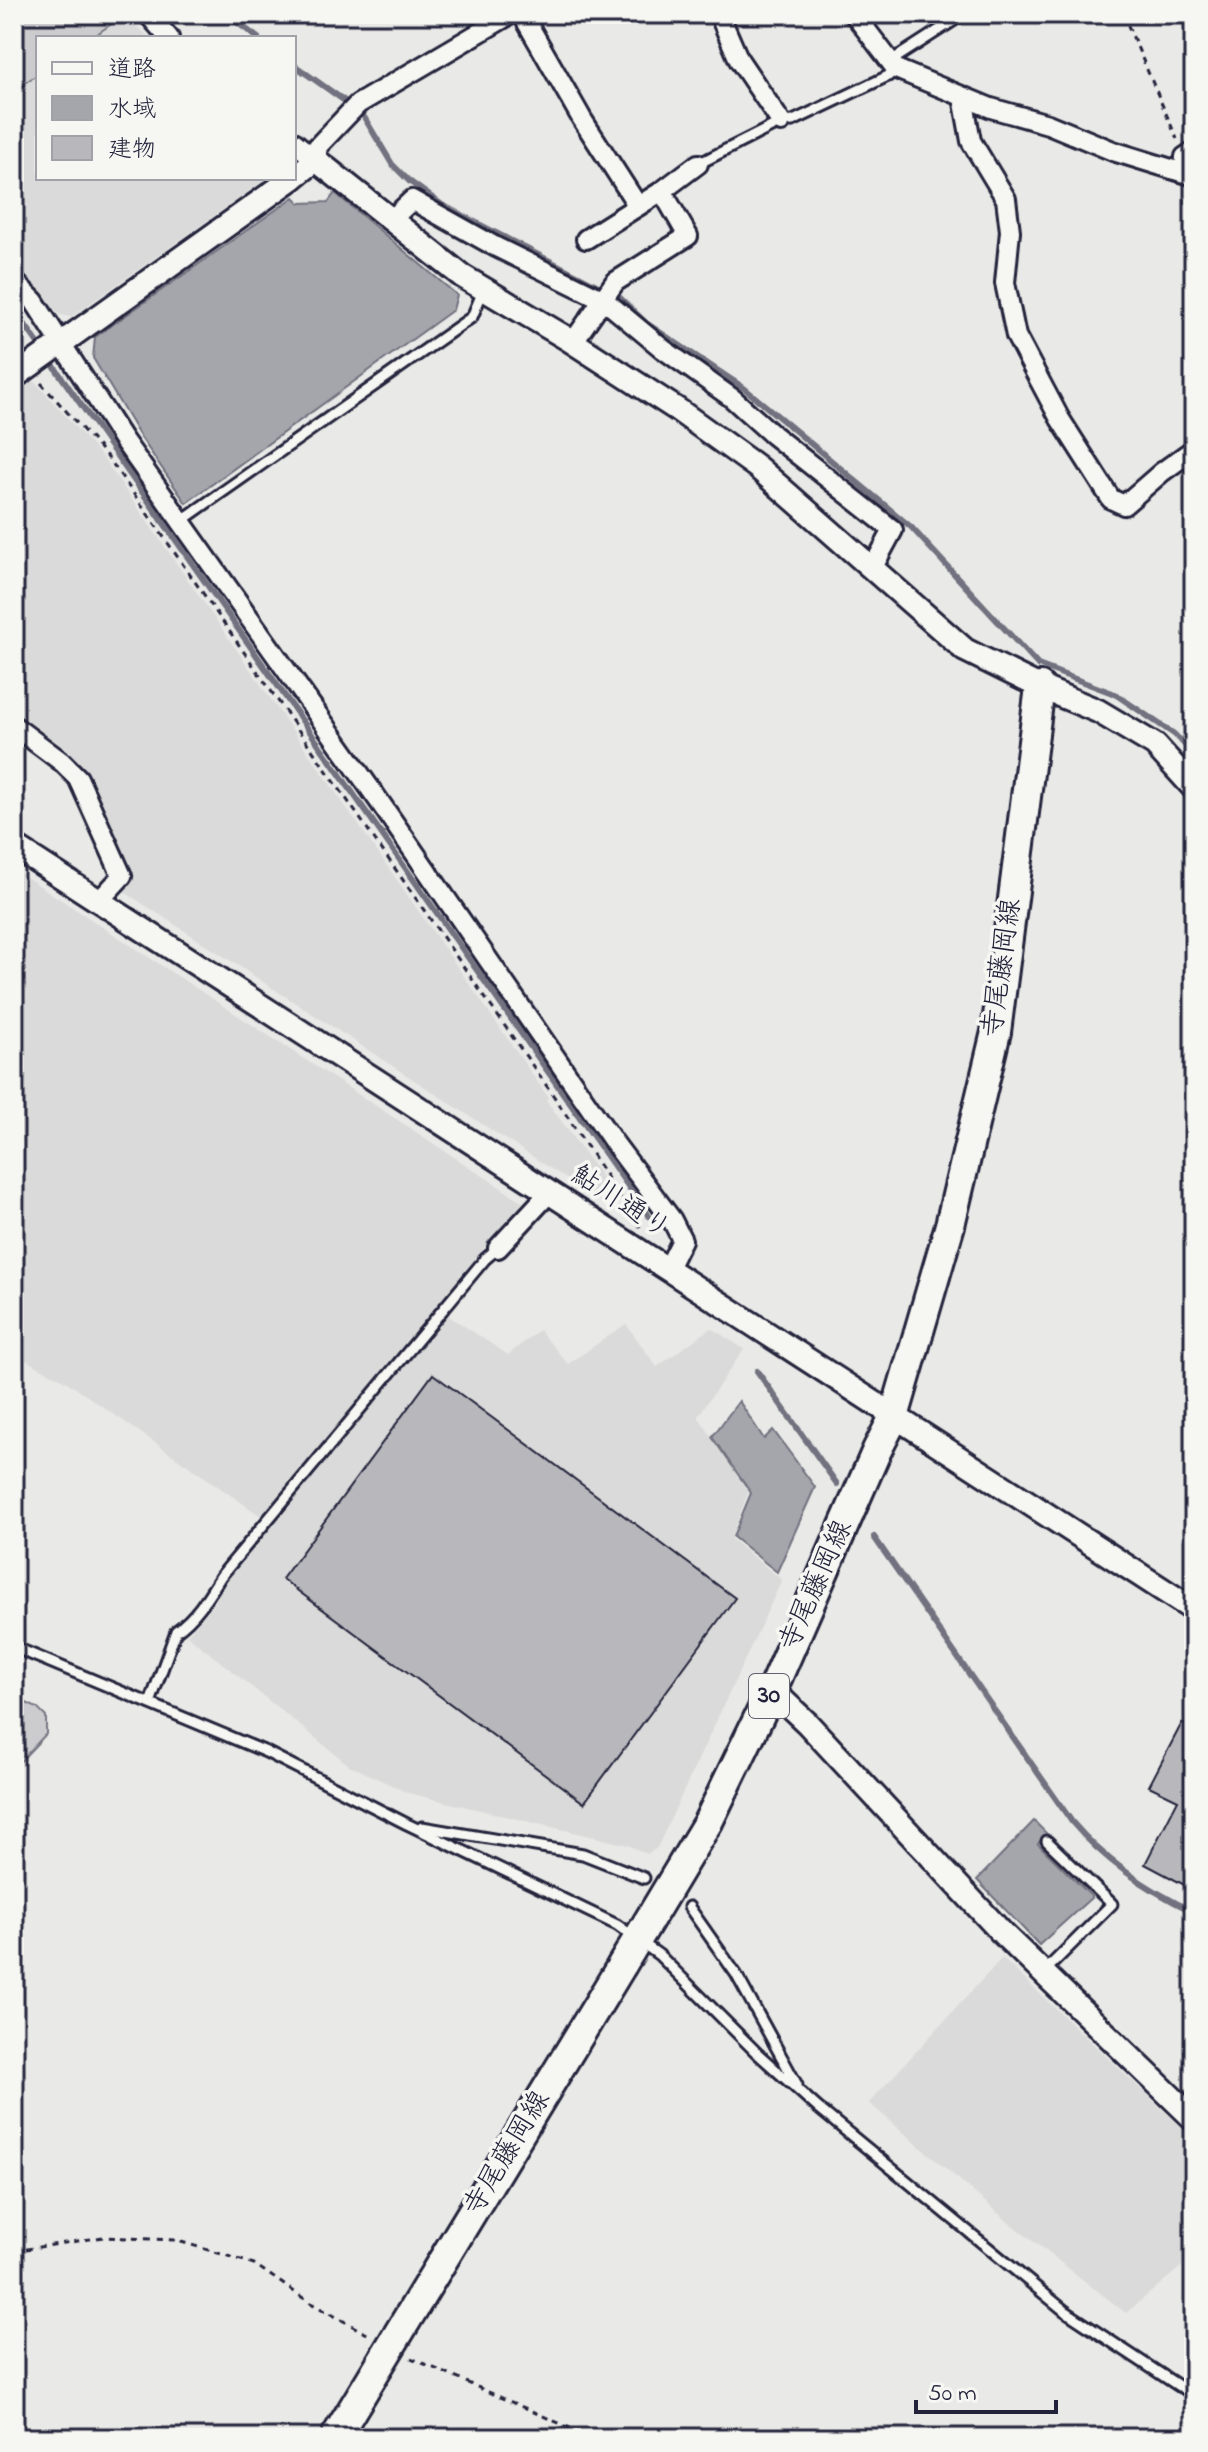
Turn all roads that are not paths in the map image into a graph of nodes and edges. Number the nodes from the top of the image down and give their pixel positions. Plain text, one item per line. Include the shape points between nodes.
1 (148, 14) edge
2 (522, 14) edge
3 (719, 14) edge
4 (854, 14) edge
5 (964, 14) edge
6 (501, 16) edge
7 (167, 36) edge
8 (894, 65) junction
9 (963, 97) junction
10 (781, 122) junction
11 (296, 144) edge
12 (316, 160) junction
13 (698, 164) joint
14 (1189, 164) edge
15 (296, 176) edge
16 (290, 180) edge
17 (662, 191) junction
18 (638, 206) junction
19 (391, 220) junction
20 (586, 239) dead end
21 (14, 281) edge
22 (483, 289) junction
23 (604, 300) junction
24 (573, 342) junction
25 (57, 346) junction
26 (21, 372) edge
27 (1194, 449) edge
28 (181, 521) junction
29 (873, 567) junction
30 (1040, 687) junction
31 (14, 726) edge
32 (1194, 788) edge
33 (14, 846) edge
34 (99, 901) junction
35 (549, 1193) junction
36 (498, 1248) joint
37 (667, 1270) junction
38 (894, 1417) junction
39 (1194, 1610) edge
40 (14, 1647) edge
41 (772, 1690) junction
42 (150, 1703) junction
43 (407, 1824) junction
44 (1047, 1841) dead end
45 (644, 1878) dead end
46 (689, 1907) dead end
47 (639, 1939) junction
48 (1043, 1973) junction
49 (818, 2108) junction
50 (1194, 2119) edge
51 (1194, 2396) edge
52 (335, 2438) edge

1 - 7 street
2 - 18 street
3 - 10 street via 739,60
4 - 8 street
5 - 8 lane
6 - 12 street via 358,104 318,146
8 - 9 street
8 - 10 lane via 888,76
9 - 14 street via 1113,151
9 - 27 street via 971,141 1006,199 1010,231 1005,283 1016,336 1111,499 1124,505
10 - 13 lane
11 - 12 street
12 - 15 street
12 - 19 street
13 - 17 street
16 - 25 street
17 - 18 street
17 - 23 street via 688,236 615,282
18 - 20 street
19 - 22 street
19 - 23 street via 412,200
21 - 25 street via 34,301
22 - 24 street
22 - 28 lane via 472,317
23 - 24 street
23 - 29 street via 893,530
24 - 29 street via 757,467
25 - 26 street
25 - 28 street
28 - 37 street via 672,1220 682,1240
29 - 30 street via 965,650
30 - 32 street via 1098,711 1155,745
30 - 38 main road, 寺尾藤岡線 via 996,1032 950,1225
31 - 34 street via 78,778 122,876
33 - 34 street, 鮎川通り
34 - 35 street, 鮎川通り
35 - 36 street
35 - 37 street, 鮎川通り
36 - 42 lane via 221,1576 205,1603 176,1631
37 - 38 street, 鮎川通り
38 - 39 street, 鮎川通り
38 - 41 main road, 寺尾藤岡線 / 30
40 - 42 lane
41 - 47 main road, 寺尾藤岡線 / 30 via 708,1822
41 - 48 street
42 - 43 lane via 266,1752
43 - 45 lane via 583,1854
43 - 47 lane
44 - 48 lane via 1112,1904
46 - 49 lane via 736,1974 795,2083
47 - 49 lane
47 - 52 main road, 寺尾藤岡線 / 30, bridge
48 - 50 street
49 - 51 lane via 1065,2311

